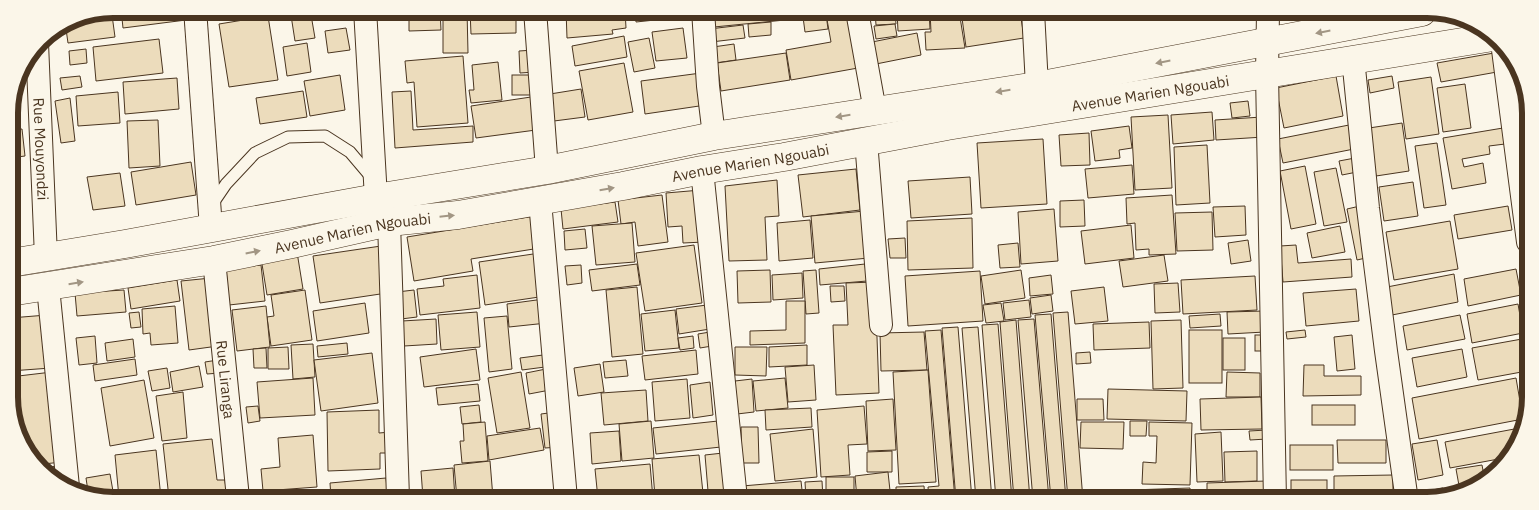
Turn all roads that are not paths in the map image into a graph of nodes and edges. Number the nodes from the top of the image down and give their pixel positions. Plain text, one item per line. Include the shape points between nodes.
1 (196, 18) edge
2 (365, 18) edge
3 (536, 18) edge
4 (704, 18) edge
5 (858, 18) edge
6 (1033, 18) edge
7 (1268, 18) edge
8 (1392, 18) edge
9 (1485, 38) edge
10 (1268, 43) junction
11 (38, 55) edge
12 (1354, 58) junction
13 (1504, 59) edge
14 (1267, 74) junction
15 (1038, 86) junction
16 (875, 112) junction
17 (714, 136) junction
18 (866, 141) junction
19 (547, 170) junction
20 (702, 170) junction
21 (375, 190) junction
22 (1522, 196) edge
23 (540, 201) junction
24 (210, 218) junction
25 (389, 222) junction
26 (46, 256) junction
27 (214, 260) junction
28 (18, 261) edge
29 (48, 287) junction
30 (18, 291) edge
31 (881, 324) dead end
32 (67, 481) edge
33 (237, 492) edge
34 (398, 492) edge
35 (565, 492) edge
36 (735, 492) edge
37 (1275, 492) edge
38 (1406, 492) edge

1 - 24 street
2 - 21 street
3 - 19 street
4 - 17 street
5 - 16 street
6 - 15 street
7 - 10 street
8 -> 10 main road
9 - 12 main road, Avenue Marien Ngouabi
10 - 14 street
10 -> 15 main road
11 - 26 street, Rue Mouyondzi
12 - 14 main road, Avenue Marien Ngouabi
12 - 38 street via 1369,218
13 - 22 street
14 - 18 main road, Avenue Marien Ngouabi
14 - 37 street
15 -> 16 main road
16 -> 17 main road
17 - 19 main road
18 - 20 main road, Avenue Marien Ngouabi
18 - 31 street
19 - 21 main road
23 -> 20 main road, Avenue Marien Ngouabi
20 - 36 street
21 - 24 main road
21 - 24 lane via 350,152 325,136 288,136 255,152 226,184
25 -> 23 main road, Avenue Marien Ngouabi via 458,215
23 - 35 street
24 - 26 main road via 125,244
27 -> 25 main road, Avenue Marien Ngouabi
25 - 34 street
26 - 28 main road
29 -> 27 main road, Avenue Marien Ngouabi
27 - 33 street, Rue Liranga
29 - 30 main road, Avenue Marien Ngouabi
29 - 32 street

